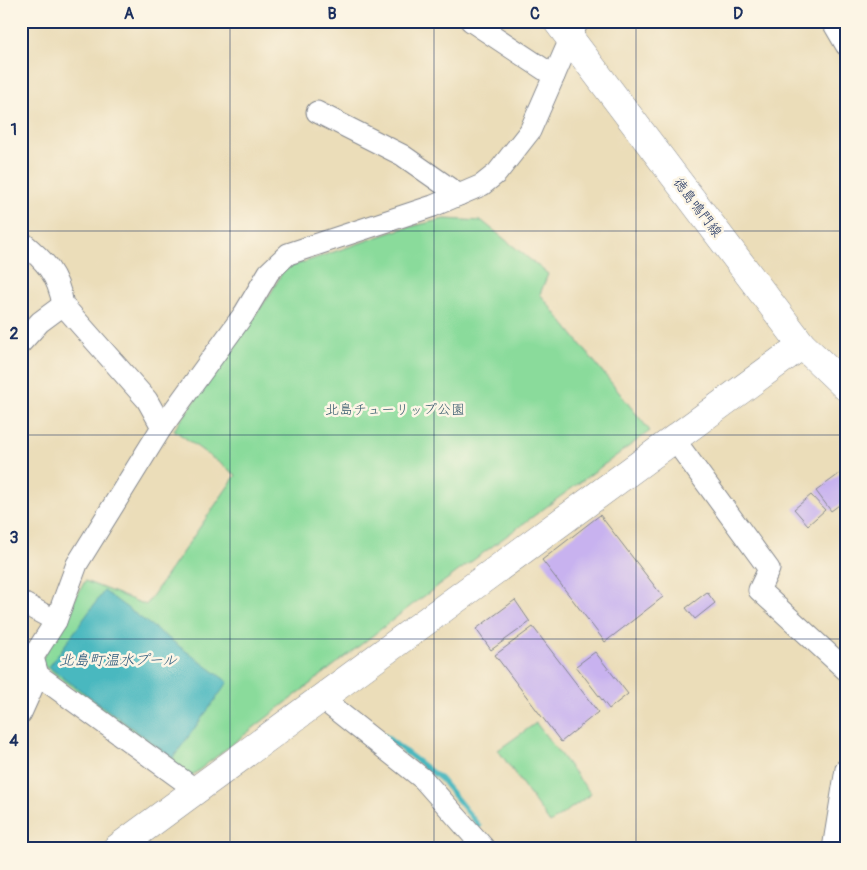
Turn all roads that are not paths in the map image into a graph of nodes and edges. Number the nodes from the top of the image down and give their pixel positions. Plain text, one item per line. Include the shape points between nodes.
1 (471, 21) edge
2 (569, 27) edge
3 (554, 76) junction
4 (317, 112) dead end
5 (459, 195) junction
6 (21, 241) edge
7 (63, 305) junction
8 (21, 342) edge
9 (802, 345) junction
10 (846, 387) edge
11 (162, 427) junction
12 (674, 439) junction
13 (21, 602) edge
14 (56, 621) junction
15 (846, 670) edge
16 (38, 674) junction
17 (321, 698) junction
18 (21, 713) edge
19 (846, 769) edge
20 (196, 790) junction
21 (116, 849) edge
22 (485, 849) edge
23 (834, 849) edge

1 - 3 street
2 - 3 street
2 - 9 street, 徳島鳴門線
3 - 5 street via 530,131 497,173 482,186
4 - 5 street via 402,155
5 - 11 street via 288,254 269,272 244,314
6 - 7 street via 37,254 59,283
7 - 8 street
7 - 11 street via 147,400
9 - 10 street, 徳島鳴門線
9 - 12 street
11 - 14 street via 77,564
12 - 15 street via 769,569 759,590
12 - 17 street
13 - 14 street
14 - 16 street via 34,657
16 - 18 street
16 - 20 street
17 - 20 street
17 - 22 street via 423,779
19 - 23 street
20 - 21 street

